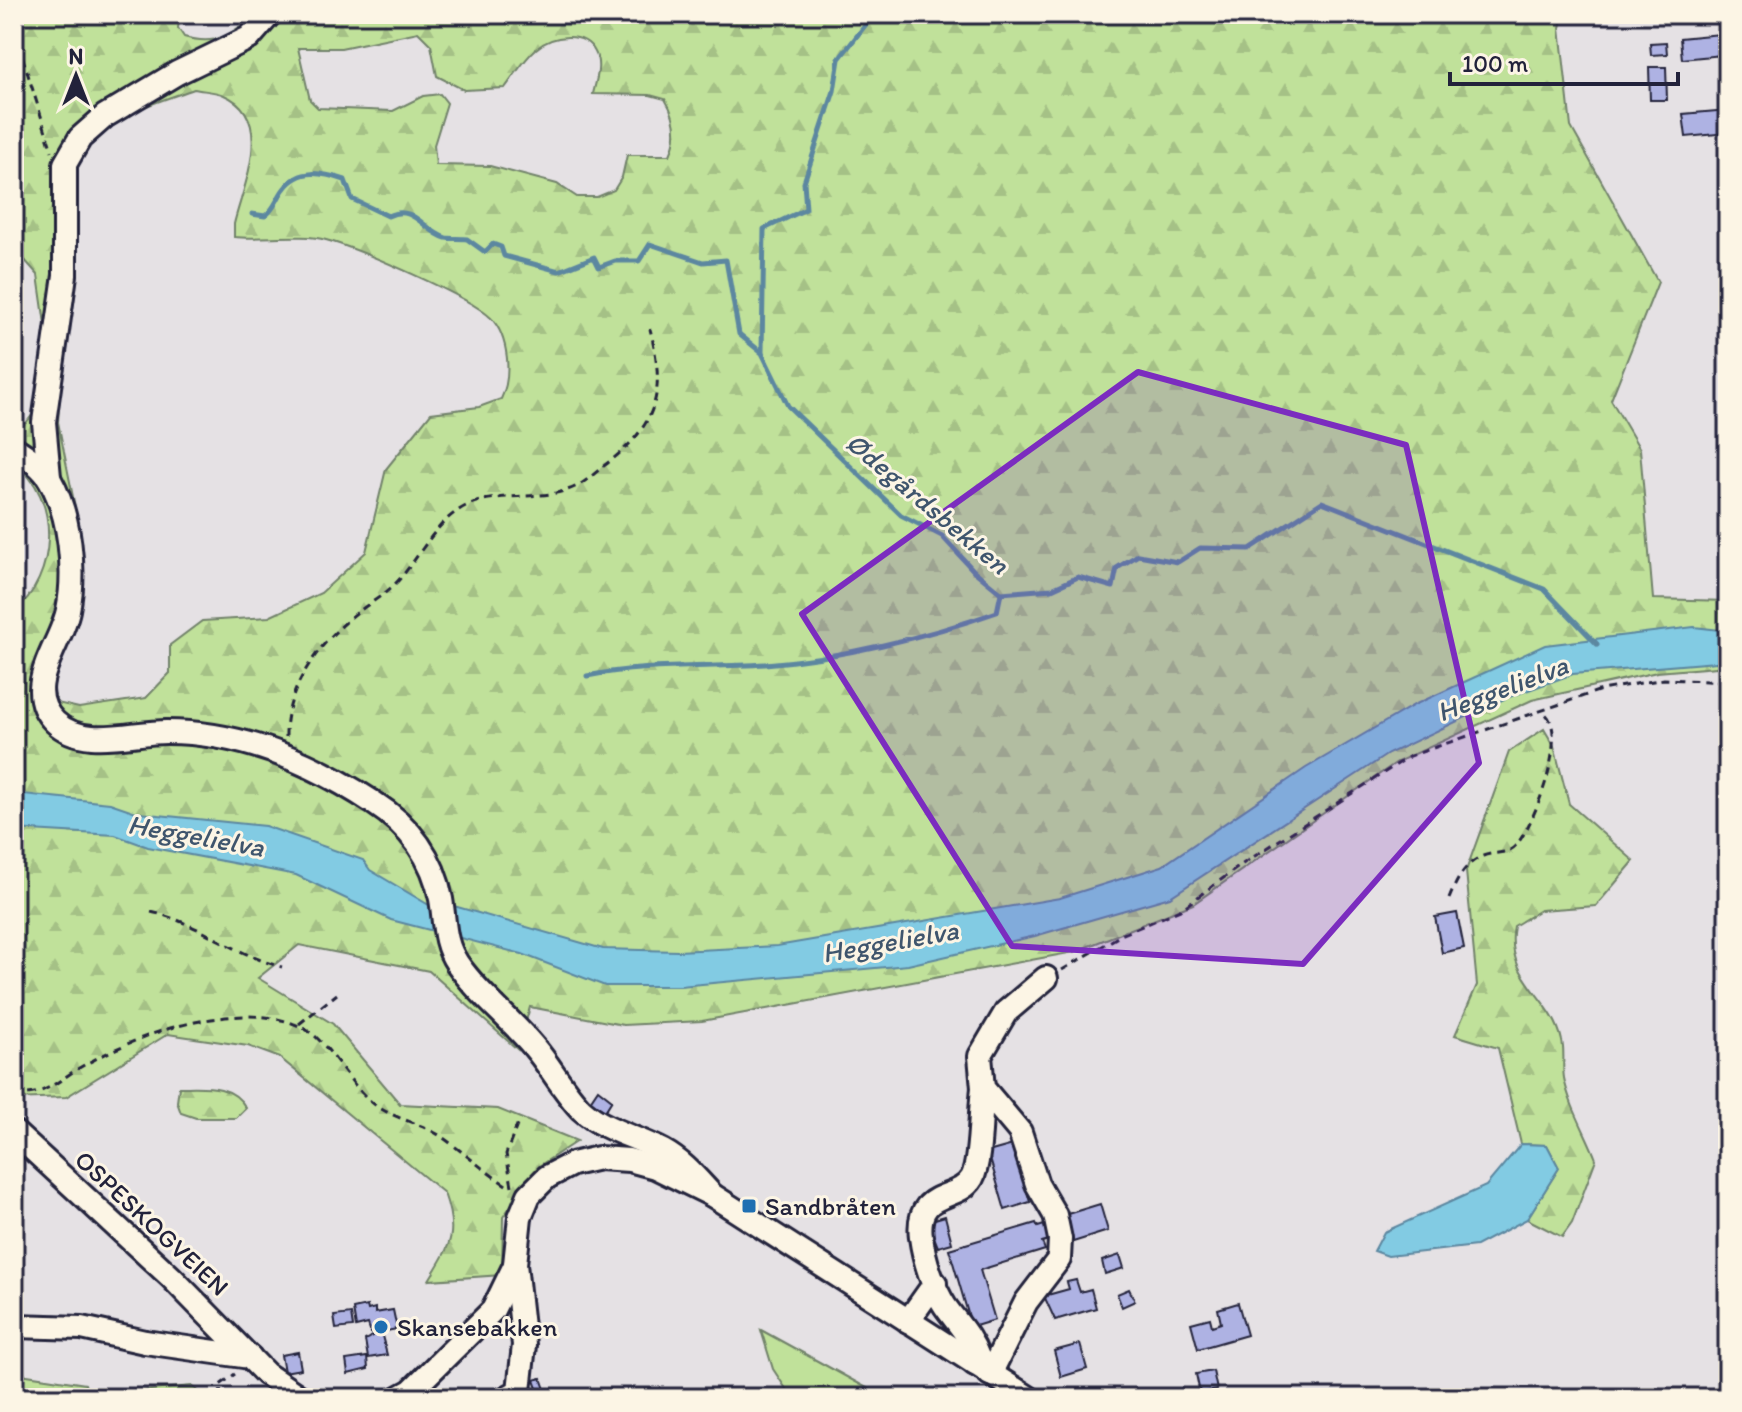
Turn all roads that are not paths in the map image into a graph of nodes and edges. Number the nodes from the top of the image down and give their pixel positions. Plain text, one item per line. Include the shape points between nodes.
1 (270, 14) edge
2 (44, 422) junction
3 (14, 439) edge
4 (14, 448) edge
5 (49, 477) junction
6 (1046, 978) road end
7 (983, 1088) junction
8 (14, 1132) edge
9 (712, 1195) junction
10 (515, 1264) junction
11 (935, 1283) junction
12 (908, 1321) junction
13 (14, 1326) edge
14 (252, 1358) junction
15 (983, 1369) junction
16 (406, 1396) edge
17 (301, 1398) edge
18 (506, 1398) edge
19 (1029, 1398) edge

1 - 2 street via 249,38 105,116 70,152 63,181 65,275
2 - 3 street
2 - 5 street
4 - 5 street
5 - 9 street via 72,578 68,613 42,675 41,697 48,714 61,727 83,736 191,733 247,742 332,777 376,804 427,854 441,899 445,940 456,962 533,1045 582,1110 682,1163
6 - 7 street via 998,1023 980,1056
7 - 11 street via 974,1176 967,1185 933,1200 922,1217 921,1237
7 - 15 street via 1020,1132 1060,1239 1059,1259
8 - 14 street, OSPESKOGVEIEN
9 - 10 street via 629,1160 599,1158 558,1170 521,1192
9 - 12 street
10 - 16 street via 493,1310
10 - 18 street via 524,1345 519,1391
11 - 12 street
11 - 15 street
12 - 15 street
13 - 14 street via 82,1328
14 - 17 street, OSPESKOGVEIEN
15 - 19 street

